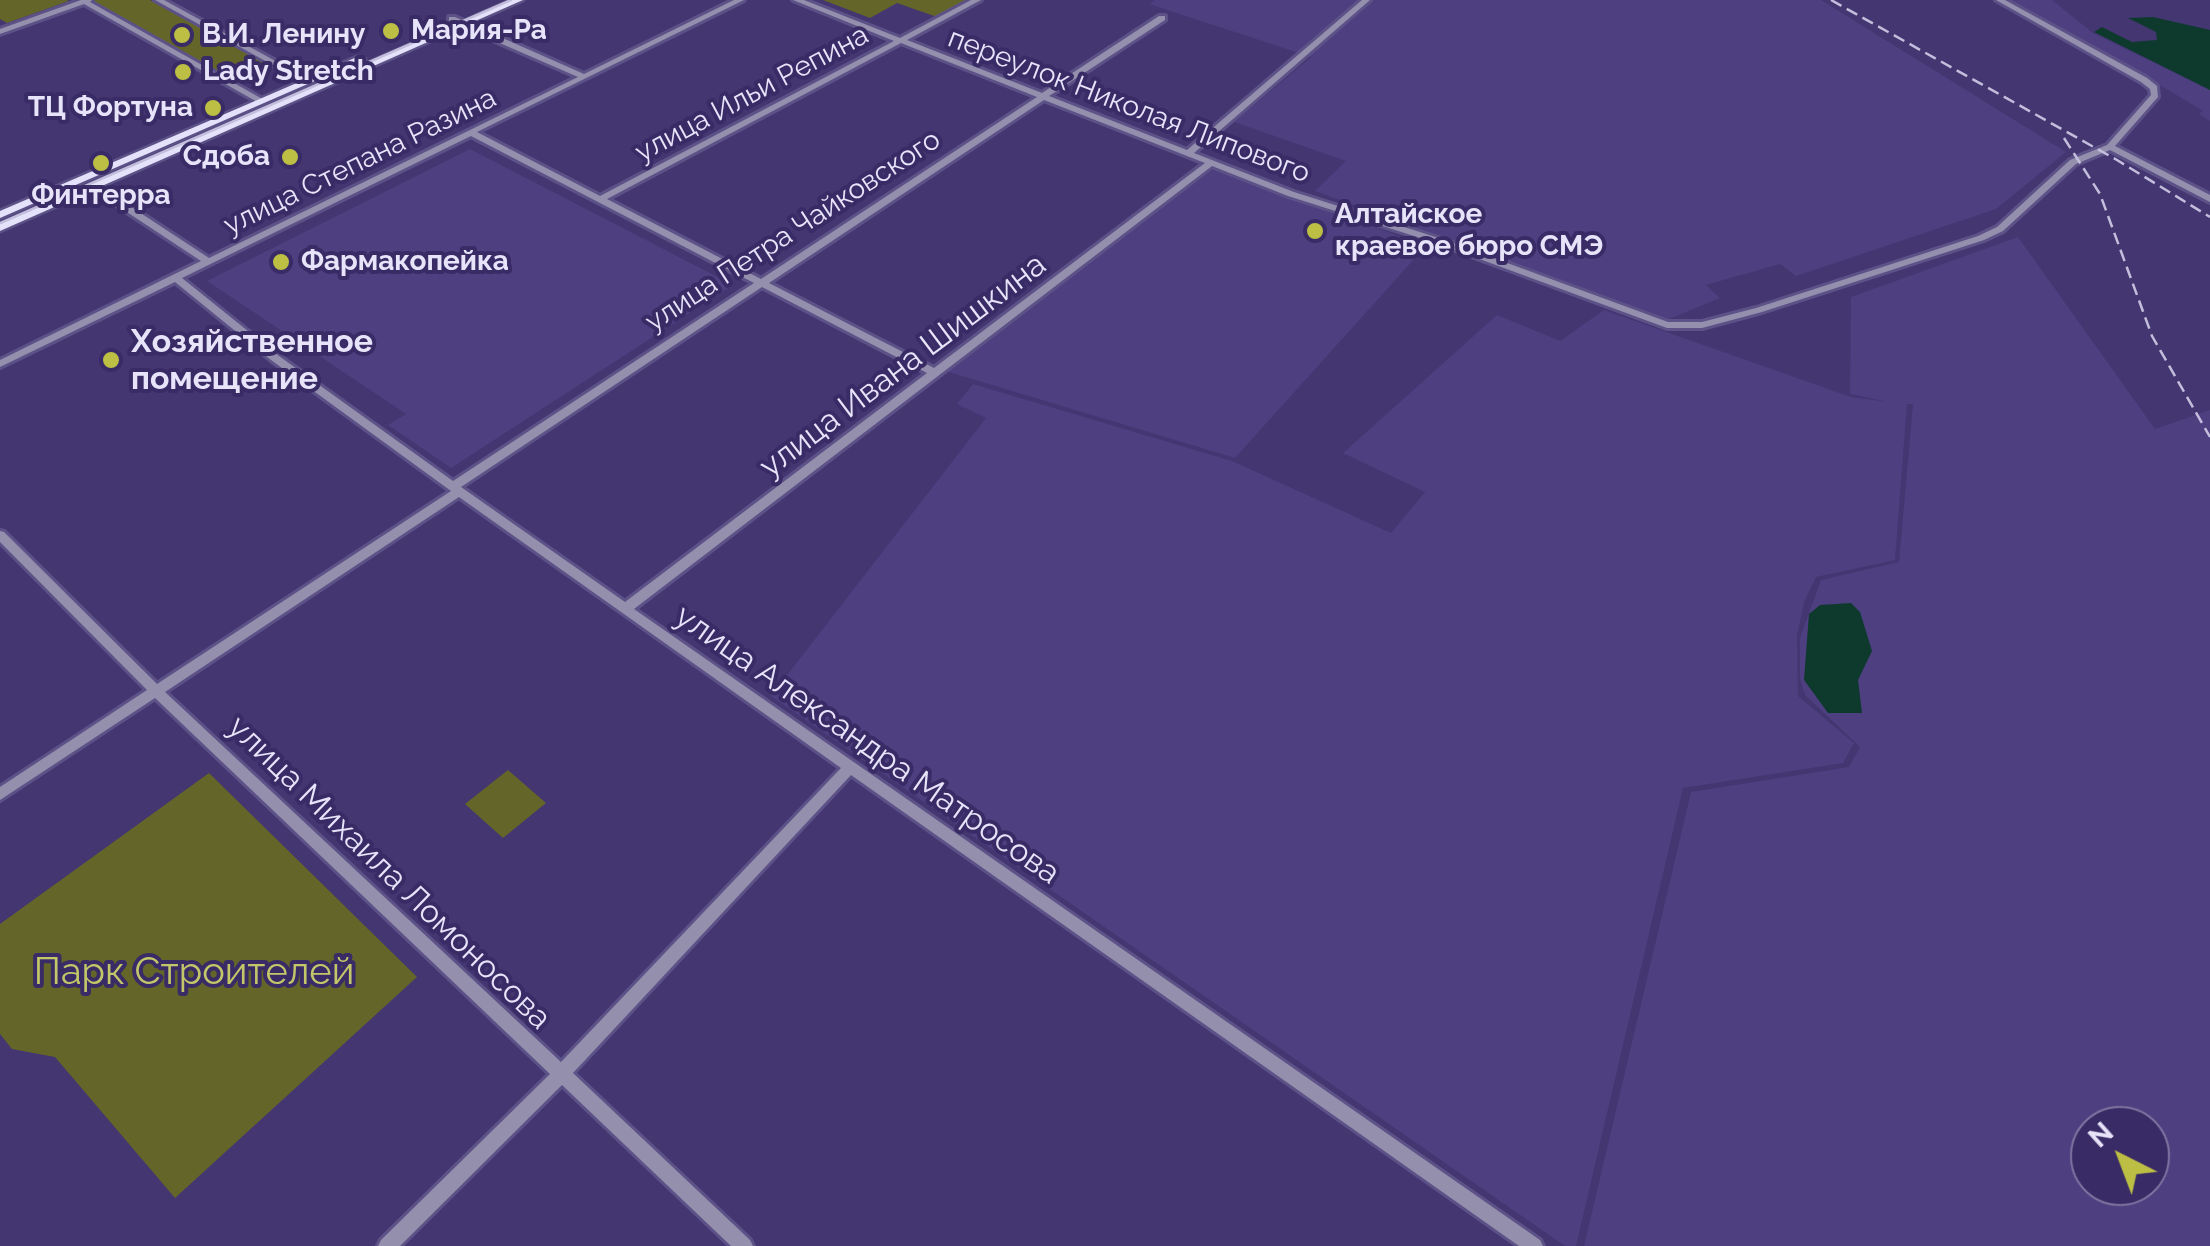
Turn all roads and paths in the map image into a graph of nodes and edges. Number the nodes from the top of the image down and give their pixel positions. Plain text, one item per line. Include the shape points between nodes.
1 (159, 0) edge
2 (496, 0) edge
3 (520, 0) edge
4 (740, 0) edge
5 (797, 0) edge
6 (977, 0) edge
7 (1366, 0) edge
8 (2000, 0) edge
9 (86, 1) edge
10 (1162, 18) dead end
11 (452, 20) junction
12 (464, 24) junction
13 (2, 29) edge
14 (900, 42) junction
15 (584, 76) junction
16 (308, 81) junction
17 (1042, 96) junction
18 (262, 101) junction
19 (470, 132) junction
20 (2110, 147) junction
21 (1188, 154) junction
22 (1211, 163) junction
23 (94, 186) junction
24 (2210, 199) edge
25 (601, 200) junction
26 (0, 215) edge
27 (0, 228) edge
28 (209, 262) junction
29 (176, 278) junction
30 (760, 282) junction
31 (0, 364) edge
32 (936, 373) junction
33 (456, 489) junction
34 (0, 536) edge
35 (626, 609) junction
36 (156, 691) junction
37 (850, 767) junction
38 (0, 794) edge
39 (560, 1075) junction
40 (387, 1246) edge
41 (744, 1246) edge
42 (1534, 1246) edge

1 - 16 street
2 - 11 main road
3 - 12 main road
4 - 15 street, улица Степана Разина
5 - 14 street, переулок Николая Липового
6 - 14 street, улица Ильи Репина
7 - 21 street
8 - 20 street via 2154,88
9 - 13 street
9 - 18 street
10 - 17 street, улица Петра Чайковского
11 - 12 street
11 - 16 main road
12 - 15 street
12 - 23 main road
14 - 17 street, переулок Николая Липового
14 - 25 street, улица Ильи Репина
15 - 19 street, улица Степана Разина
16 - 18 main road
17 - 21 street, переулок Николая Липового
17 - 30 street, улица Петра Чайковского
18 - 26 main road
19 - 25 street
19 - 28 street, улица Степана Разина
20 - 22 street, переулок Николая Липового via 2073,162 2000,229 1981,238 1759,310 1682,327
20 - 24 street
21 - 22 street, переулок Николая Липового
22 - 32 street, улица Ивана Шишкина
23 - 27 main road
23 - 28 street
25 - 30 street
28 - 29 street, улица Степана Разина
29 - 31 street, улица Степана Разина
29 - 33 street, улица Александра Матросова
30 - 32 street
30 - 33 street, улица Петра Чайковского
32 - 35 street, улица Ивана Шишкина
33 - 35 street, улица Александра Матросова
33 - 36 street, улица Петра Чайковского
34 - 36 street, улица Михаила Ломоносова
35 - 37 street, улица Александра Матросова
36 - 38 street, улица Петра Чайковского
36 - 39 street, улица Михаила Ломоносова
37 - 39 street
37 - 42 street, улица Александра Матросова
39 - 40 street
39 - 41 street, улица Михаила Ломоносова

